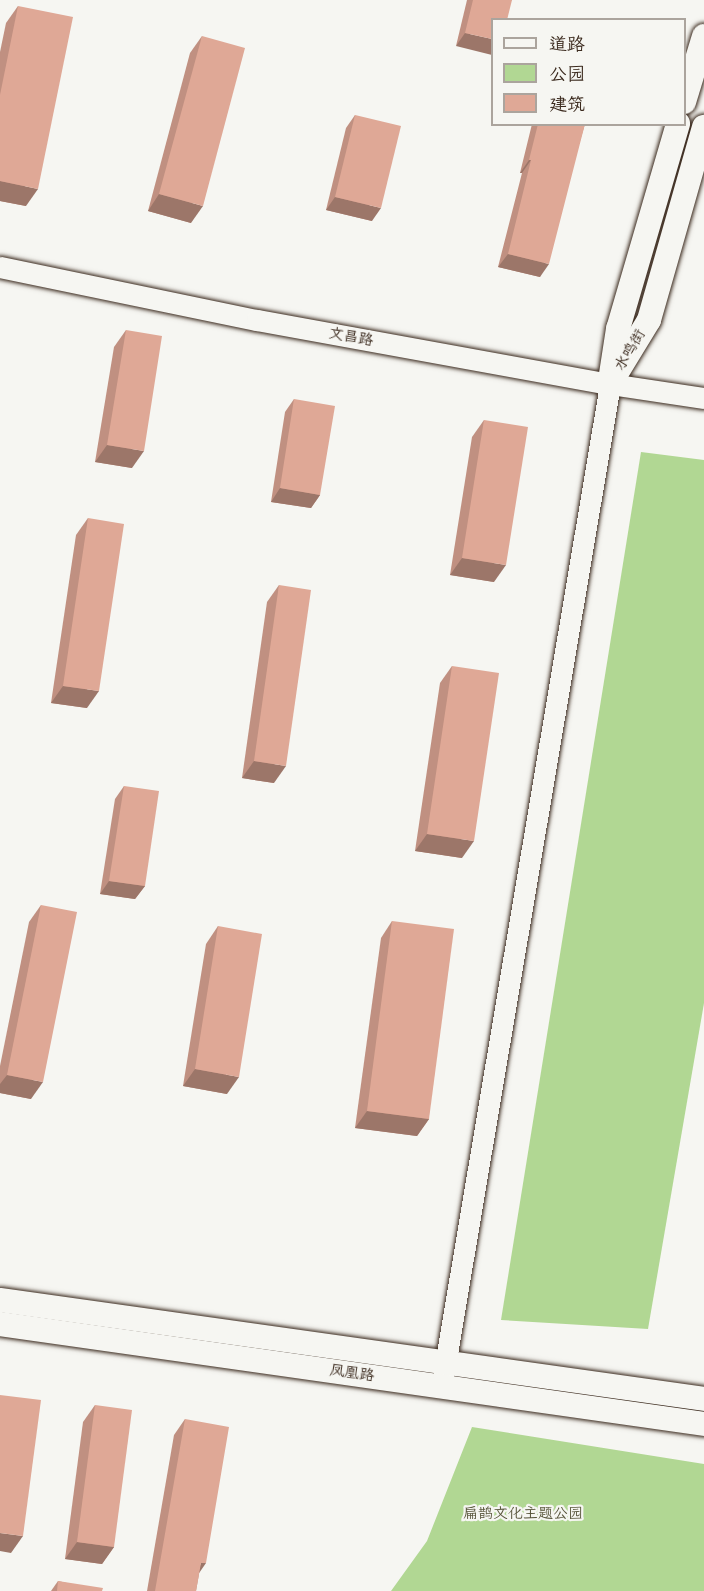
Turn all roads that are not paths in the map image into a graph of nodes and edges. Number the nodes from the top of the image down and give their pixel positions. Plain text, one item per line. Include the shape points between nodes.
1 (704, 36) edge
2 (686, 95) edge
3 (677, 126) edge
4 (704, 128) edge
5 (0, 267) edge
6 (610, 384) junction
7 (704, 398) edge
8 (0, 1300) edge
9 (0, 1324) edge
10 (443, 1375) junction
11 (704, 1399) edge
12 (704, 1424) edge

1 - 2 main road
3 - 6 main road, 水鸣街 via 618,329
4 - 6 main road, 水鸣街 via 649,320
5 - 6 street, 文昌路 via 266,322
6 - 7 street, 文昌路
6 - 10 street
8 - 10 main road, 凤凰路
9 - 10 main road, 凤凰路
10 - 11 main road, 凤凰路
10 - 12 main road, 凤凰路

